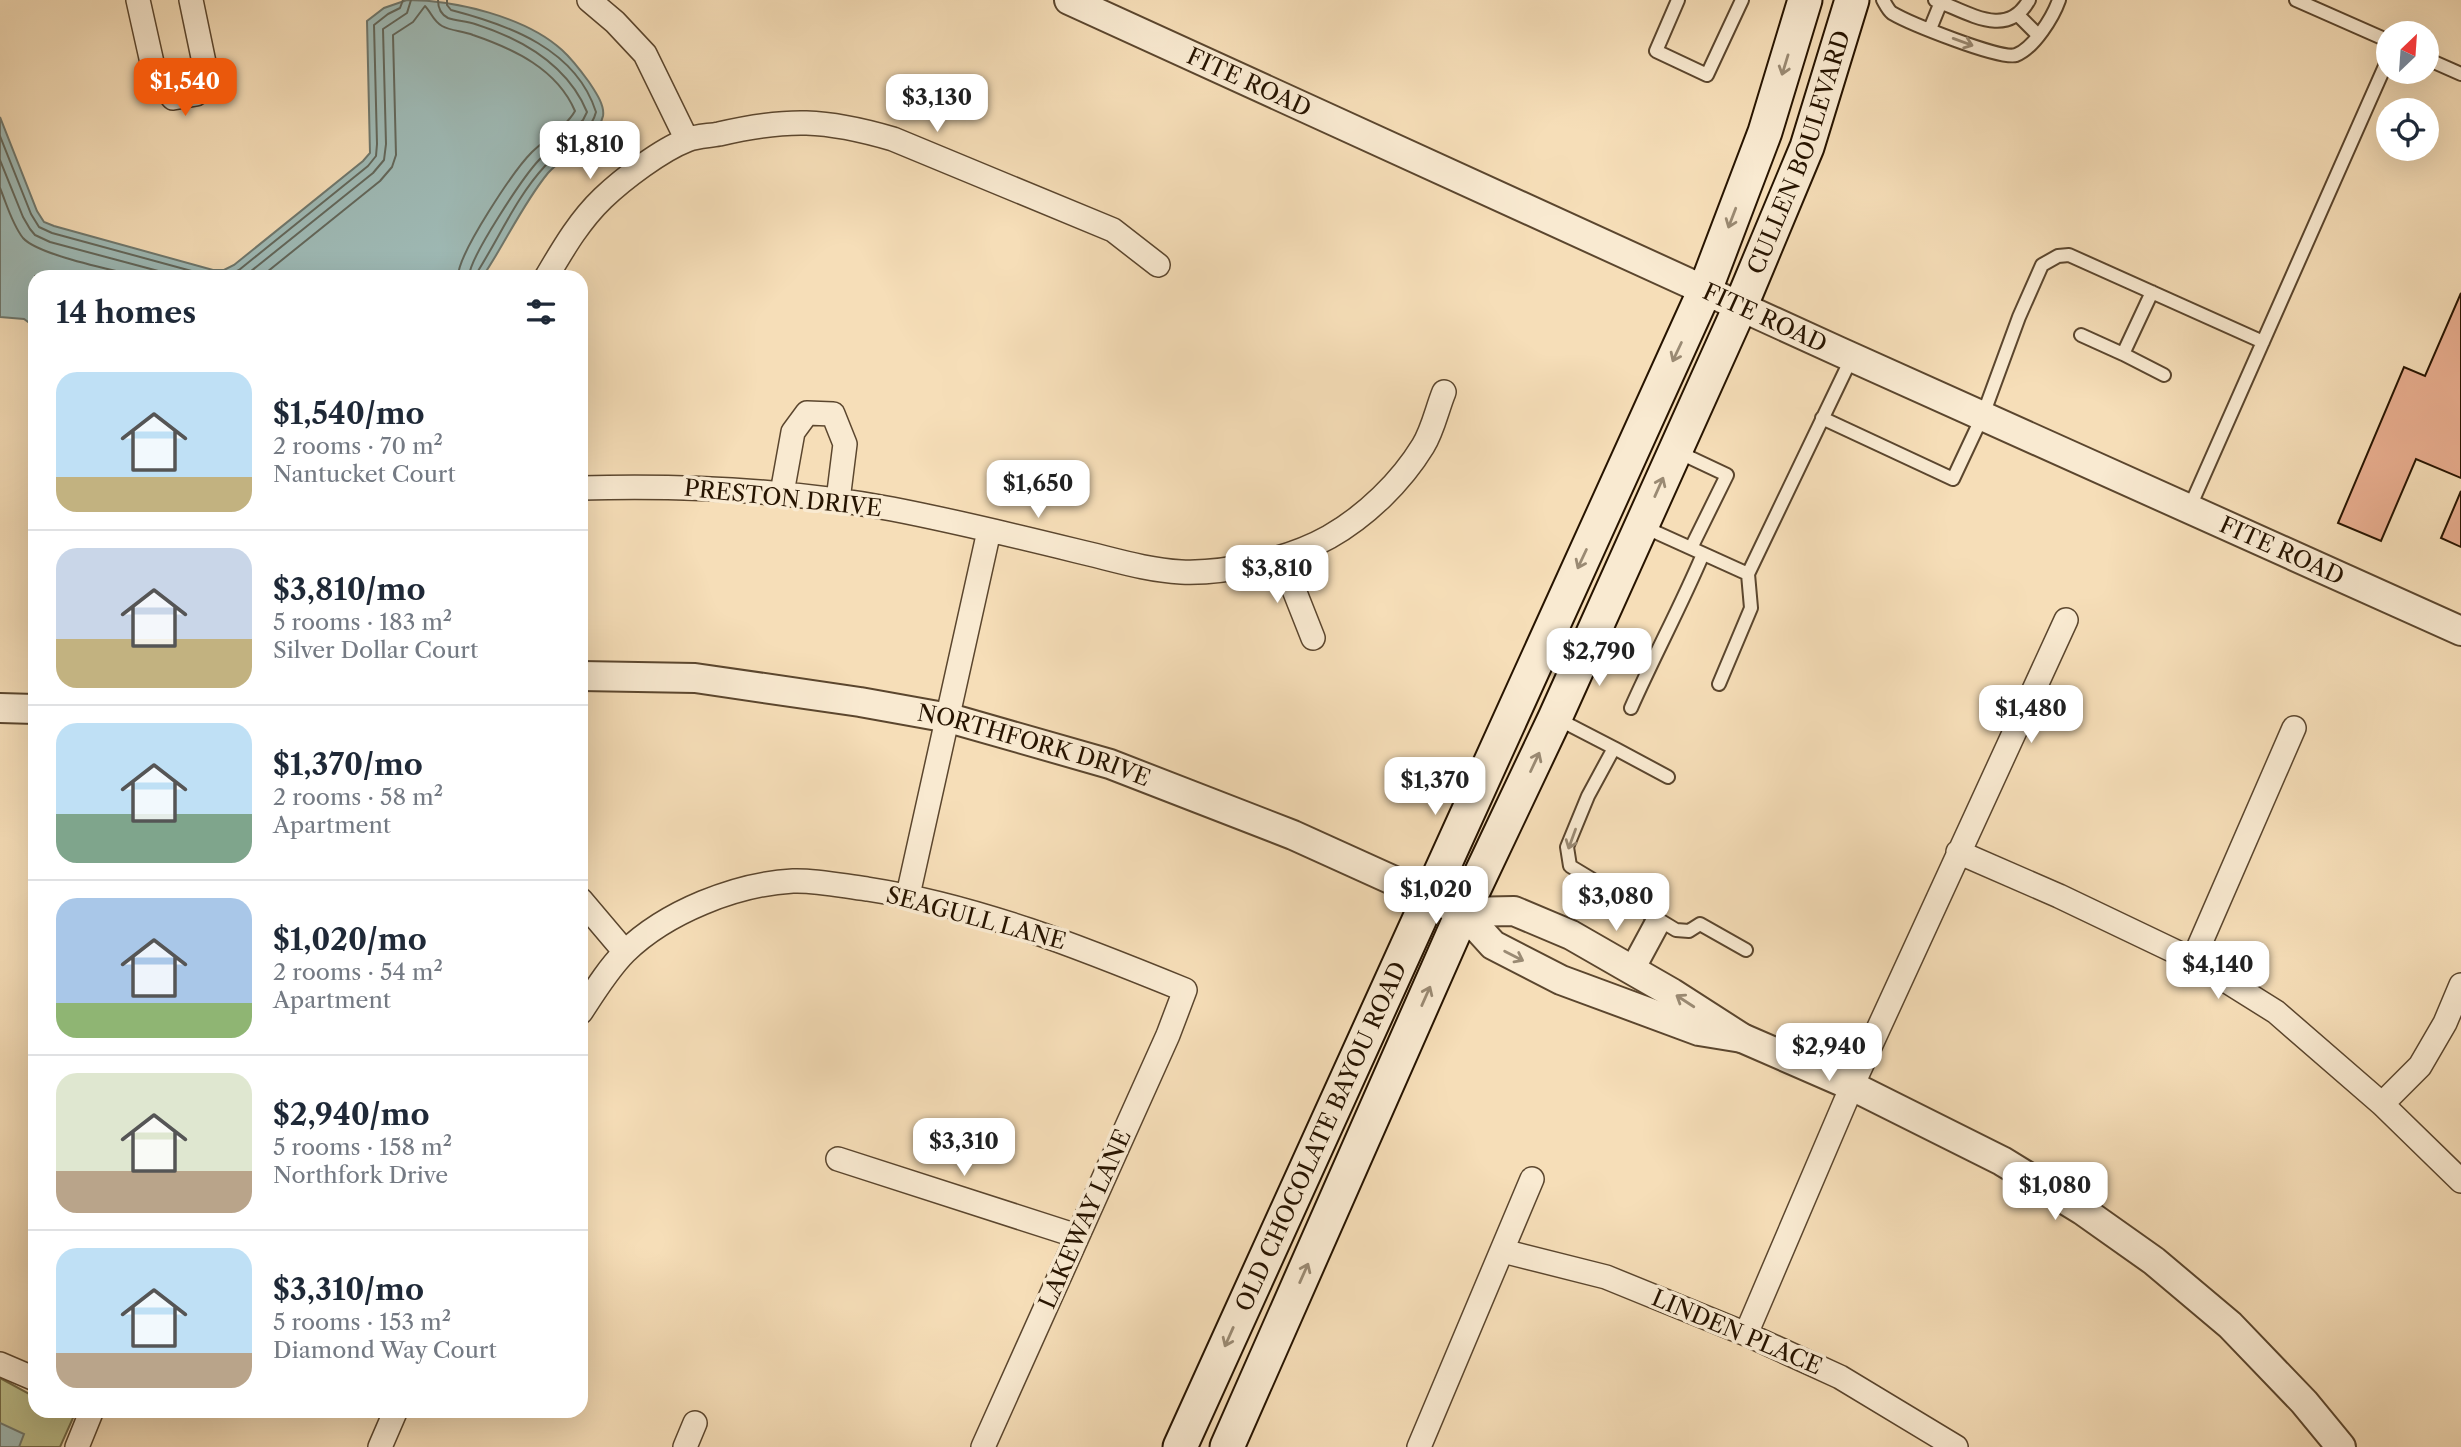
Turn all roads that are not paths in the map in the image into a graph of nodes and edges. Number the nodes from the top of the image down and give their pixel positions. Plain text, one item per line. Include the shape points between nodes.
1 (138, 0) edge
2 (191, 0) edge
3 (589, 0) edge
4 (1069, 0) edge
5 (1678, 0) edge
6 (1742, 0) edge
7 (1805, 0) edge
8 (1852, 0) edge
9 (1883, 0) edge
10 (2029, 0) edge
11 (2059, 0) edge
12 (2296, 0) edge
13 (1938, 1) edge
14 (2018, 15) junction
15 (1930, 29) junction
16 (2038, 35) junction
17 (2376, 35) edge
18 (2440, 64) edge
19 (2461, 74) edge
20 (2377, 84) edge
21 (687, 140) junction
22 (1157, 265) dead end
23 (551, 270) edge
24 (1705, 290) junction
25 (2152, 292) junction
26 (1741, 305) junction
27 (2081, 335) dead end
28 (2263, 342) junction
29 (2123, 354) junction
30 (1852, 357) junction
31 (2164, 375) dead end
32 (1444, 392) dead end
33 (1983, 415) junction
34 (1822, 418) junction
35 (1675, 451) junction
36 (588, 488) edge
37 (782, 493) junction
38 (838, 500) junction
39 (2189, 509) junction
40 (1642, 526) junction
41 (989, 531) junction
42 (1697, 551) junction
43 (1282, 557) junction
44 (1748, 574) junction
45 (2066, 620) dead end
46 (2461, 631) edge
47 (1313, 638) dead end
48 (588, 676) edge
49 (1718, 684) dead end
50 (0, 708) edge
51 (1631, 708) dead end
52 (28, 709) edge
53 (949, 718) junction
54 (1555, 718) junction
55 (2294, 728) dead end
56 (1614, 748) junction
57 (1668, 777) dead end
58 (1958, 852) junction
59 (908, 895) junction
60 (1429, 896) junction
61 (588, 908) edge
62 (1463, 912) junction
63 (1659, 920) junction
64 (1746, 950) dead end
65 (625, 952) junction
66 (2193, 960) junction
67 (1632, 970) junction
68 (2461, 985) edge
69 (1185, 990) joint
70 (588, 1002) edge
71 (1742, 1038) junction
72 (1852, 1086) junction
73 (2382, 1104) junction
74 (838, 1159) dead end
75 (1532, 1180) dead end
76 (2461, 1181) edge
77 (1077, 1236) junction
78 (1503, 1251) junction
79 (1746, 1334) junction
80 (0, 1364) edge
81 (28, 1376) edge
82 (89, 1418) edge
83 (393, 1418) edge
84 (695, 1423) dead end
85 (77, 1447) edge
86 (380, 1447) edge
87 (685, 1447) edge
88 (983, 1447) edge
89 (1180, 1447) edge
90 (1227, 1447) edge
91 (1419, 1447) edge
92 (1956, 1447) edge
93 (2341, 1447) edge

1 - 2 street via 155,76 173,98 196,94 206,72
3 - 21 street via 645,54
4 - 24 street, FITE ROAD
5 - 6 lane via 1656,51 1707,75
7 -> 24 main road, CULLEN BOULEVARD via 1765,132
8 - 26 main road, CULLEN BOULEVARD via 1807,147
9 - 15 lane via 1889,12
10 - 14 lane
11 - 16 lane
12 - 17 lane
13 - 14 lane via 1995,23
13 - 15 lane
14 - 16 lane
15 -> 16 lane via 1999,55 2015,55
18 - 19 lane
20 - 28 lane
21 - 22 street via 792,122 857,128 1113,230
21 - 23 street via 643,166 603,198 573,233
24 - 26 street, FITE ROAD
24 -> 60 main road, OLD CHOCOLATE BAYOU ROAD
25 - 28 lane
25 - 29 lane
25 - 33 lane via 2069,255 2042,265
26 - 30 street, FITE ROAD
26 - 35 main road, OLD CHOCOLATE BAYOU ROAD
27 - 29 lane
28 - 39 lane
29 - 31 lane
30 - 33 street, FITE ROAD
30 - 34 lane
32 - 43 street, PRESTON DRIVE via 1424,444 1398,481 1329,537
33 - 34 lane via 1953,479
33 - 39 street, FITE ROAD
34 - 44 lane
40 -> 35 main road, OLD CHOCOLATE BAYOU ROAD
35 - 42 lane via 1727,475
36 - 37 street, PRESTON DRIVE via 667,486
37 - 38 street, PRESTON DRIVE
37 - 38 street via 793,432 807,412 833,414 845,443
38 - 41 street, PRESTON DRIVE
39 - 46 street, FITE ROAD
40 - 42 lane
40 - 54 main road, OLD CHOCOLATE BAYOU ROAD
41 - 43 street, PRESTON DRIVE via 1134,566 1182,572
41 - 53 street
42 - 44 lane
42 - 51 lane via 1688,592
43 - 47 street
44 - 49 lane via 1751,608
45 - 58 street
48 - 53 street, NORTHFORK DRIVE via 695,678
50 - 52 street
53 - 59 street
53 - 60 street, NORTHFORK DRIVE via 1135,773 1293,835
54 - 56 lane
62 -> 54 main road, OLD CHOCOLATE BAYOU ROAD
55 - 66 street
56 - 57 lane
56 -> 63 lane via 1567,847 1570,866
58 - 66 street
58 - 72 street
59 - 65 street, SEAGULL LANE via 793,881 718,897 680,912
59 - 69 street, SEAGULL LANE via 1082,947
60 - 62 street, NORTHFORK DRIVE
60 -> 89 main road, OLD CHOCOLATE BAYOU ROAD
61 - 65 street
62 - 67 street, NORTHFORK DRIVE via 1514,911 1571,935
62 -> 71 street, NORTHFORK DRIVE via 1493,945 1561,980 1699,1031
90 -> 62 main road, OLD CHOCOLATE BAYOU ROAD
63 - 64 lane via 1689,932 1700,924
63 - 67 lane
65 - 70 street, SEAGULL LANE
66 - 73 street via 2276,1012
71 -> 67 street, NORTHFORK DRIVE
68 - 73 street via 2420,1066
69 - 77 street, LAKEWAY LANE
71 - 72 street, NORTHFORK DRIVE
72 - 79 street
72 - 93 street, NORTHFORK DRIVE via 2002,1161 2154,1261 2265,1359
73 - 76 street
74 - 77 street
75 - 78 street
77 - 88 street, LAKEWAY LANE
78 - 79 street, LINDEN PLACE via 1606,1277
78 - 91 street
79 - 92 street, LINDEN PLACE via 1840,1377
80 - 81 street
82 - 85 street
83 - 86 street
84 - 87 street

